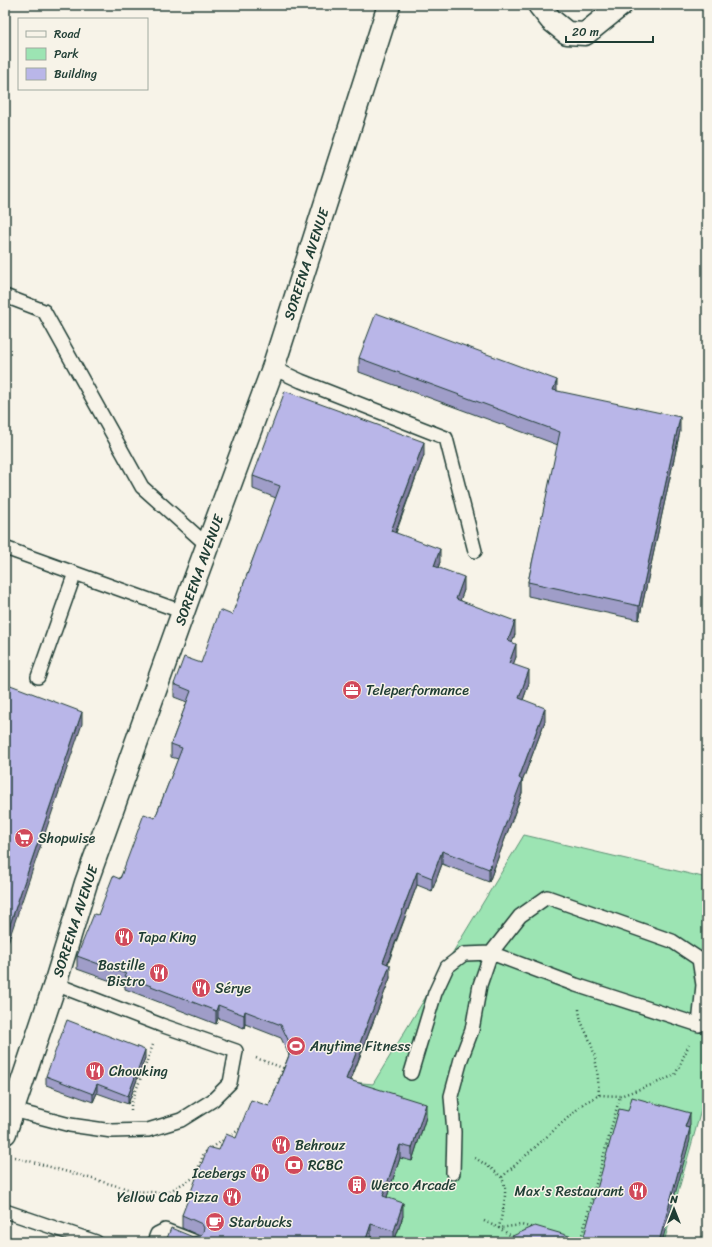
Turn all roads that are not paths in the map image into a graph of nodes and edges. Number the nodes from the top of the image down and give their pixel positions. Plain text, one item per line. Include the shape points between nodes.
1 (389, 5) edge
2 (621, 5) edge
3 (545, 13) edge
4 (5, 296) edge
5 (273, 368) junction
6 (207, 545) junction
7 (5, 548) edge
8 (475, 551) dead end
9 (75, 573) junction
10 (183, 612) junction
11 (38, 677) dead end
12 (491, 953) junction
13 (55, 984) junction
14 (411, 1073) dead end
15 (13, 1110) junction
16 (5, 1133) edge
17 (453, 1172) dead end
18 (5, 1211) edge
19 (96, 1242) edge
20 (154, 1242) edge
21 (196, 1242) edge

1 - 5 street, SOREENA AVENUE
2 - 3 street via 585,34 567,33
4 - 6 lane via 44,311 142,487
5 - 6 street, SOREENA AVENUE
5 - 8 lane via 446,438
6 - 10 street, SOREENA AVENUE
7 - 9 lane
9 - 10 lane
9 - 11 lane
10 - 13 street, SOREENA AVENUE via 86,883
12 - 12 lane via 520,916 547,898 555,900 672,941 700,959 703,985 699,1025 576,985
12 - 14 lane via 464,954 447,967 435,993
12 - 17 lane via 480,985 472,1030 451,1096 454,1132
13 - 15 street, SOREENA AVENUE
13 - 15 lane via 236,1051 230,1083 213,1100 181,1120 148,1130 112,1131 70,1125
15 - 16 street, SOREENA AVENUE
18 - 19 lane
20 - 21 lane via 157,1234 165,1230

